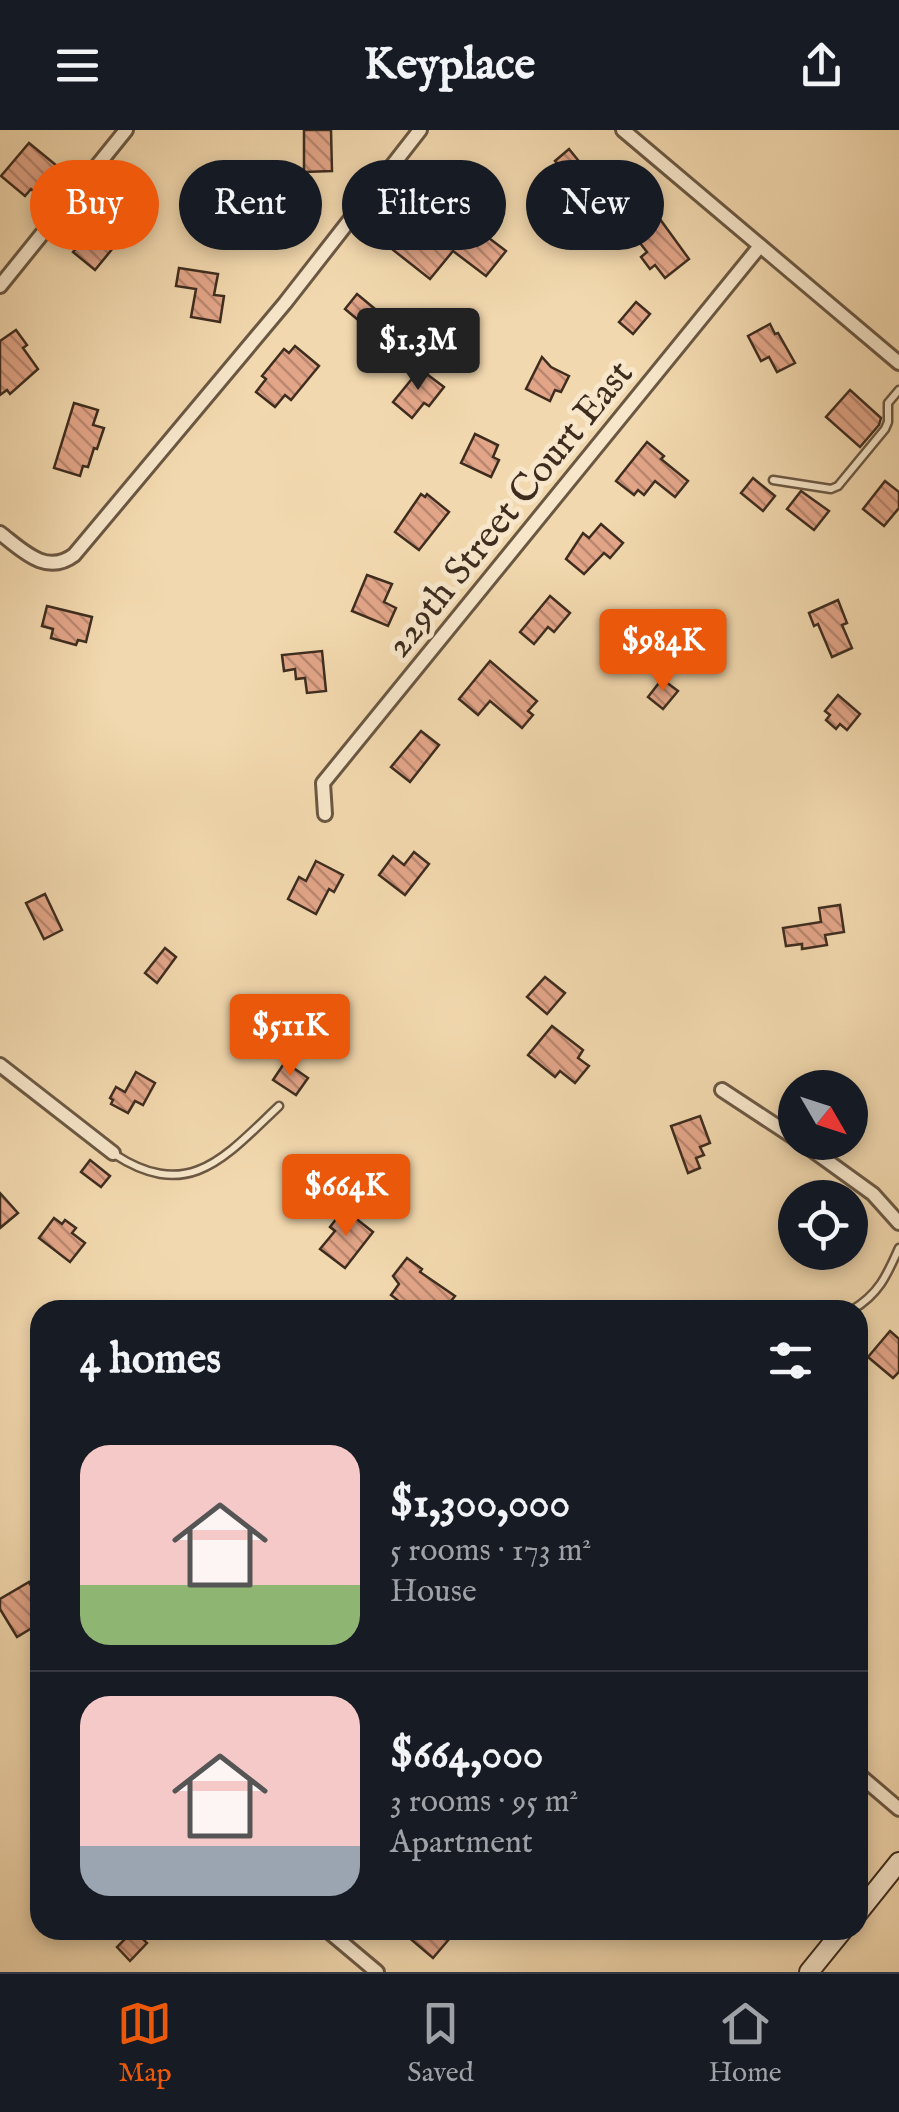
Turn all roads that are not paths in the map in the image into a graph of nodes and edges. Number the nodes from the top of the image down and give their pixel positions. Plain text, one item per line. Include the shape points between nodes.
1 (126, 130) edge
2 (420, 130) edge
3 (623, 130) edge
4 (760, 246) junction
5 (0, 286) edge
6 (899, 363) edge
7 (899, 390) edge
8 (774, 480) dead end
9 (0, 533) edge
10 (324, 814) dead end
11 (0, 1065) edge
12 (722, 1090) dead end
13 (279, 1106) dead end
14 (778, 1127) edge
15 (112, 1153) joint
16 (827, 1160) edge
17 (899, 1223) edge
18 (899, 1248) edge
19 (868, 1300) edge
20 (868, 1783) edge
21 (899, 1809) edge
22 (899, 1862) edge
23 (868, 1901) edge
24 (340, 1940) edge
25 (836, 1940) edge
26 (377, 1972) edge
27 (809, 1972) edge

1 - 5 street
2 - 9 street via 74,555 58,563 32,558
3 - 4 street
4 - 6 street
4 - 10 street, 229th Street Court East via 322,783
7 - 8 lane via 888,403 885,429 835,488
11 - 15 street
12 - 14 street
13 - 15 lane via 226,1156 191,1175 158,1174
16 - 17 street
18 - 19 lane via 884,1284
20 - 21 street
22 - 23 street
24 - 26 street
25 - 27 street

